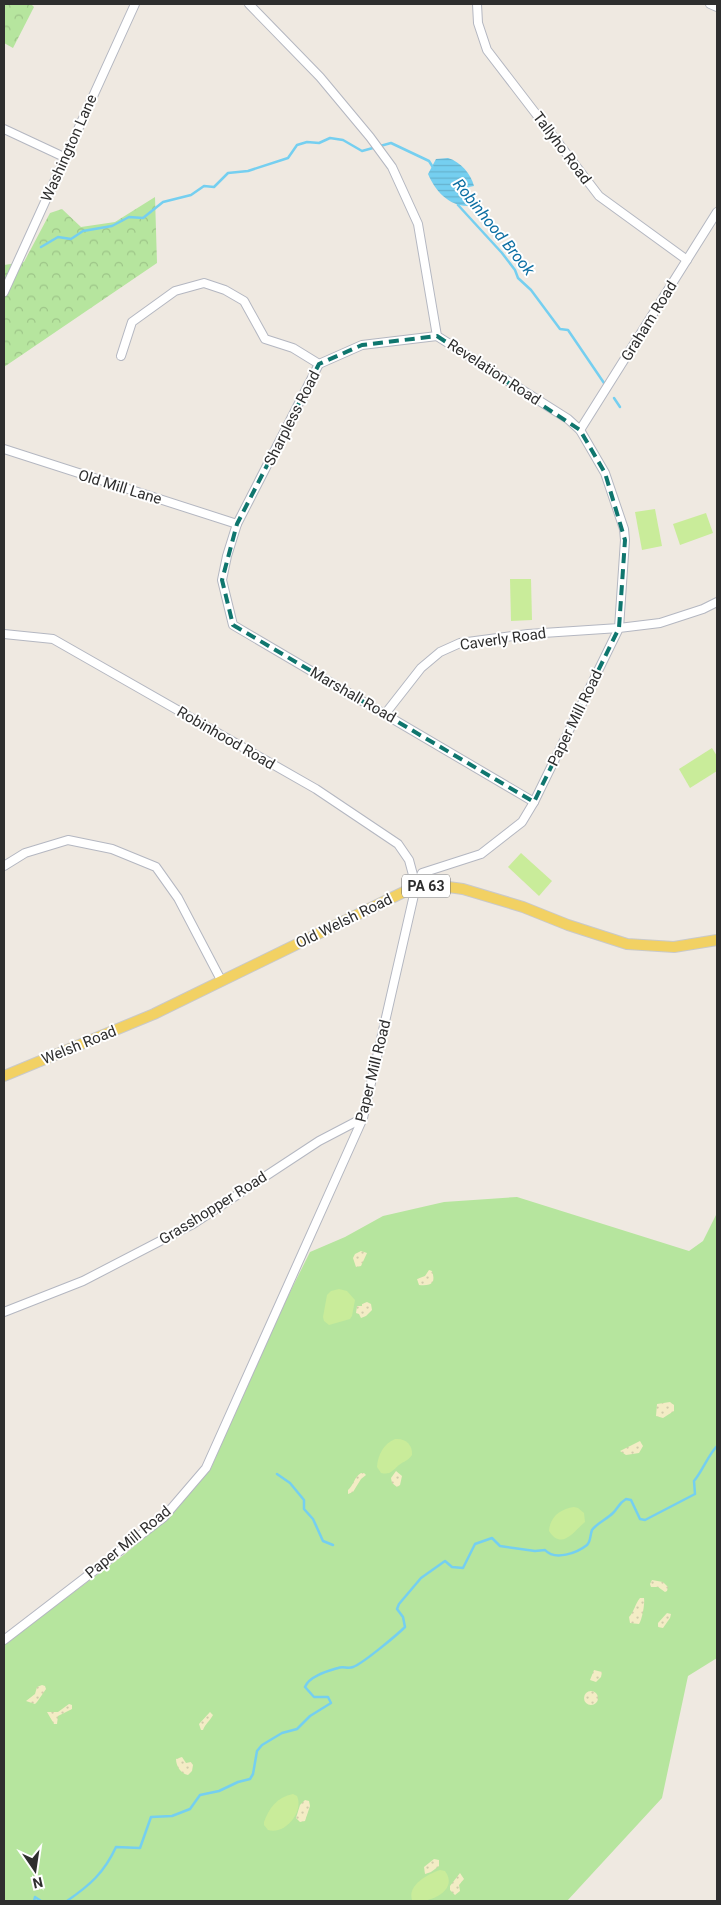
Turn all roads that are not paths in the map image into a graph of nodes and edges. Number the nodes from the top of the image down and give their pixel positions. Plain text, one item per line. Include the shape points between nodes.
1 (135, 4) edge
2 (249, 4) edge
3 (477, 4) edge
4 (710, 4) edge
5 (717, 7) edge
6 (4, 129) edge
7 (64, 157) junction
8 (717, 212) edge
9 (688, 260) junction
10 (4, 292) edge
11 (437, 336) junction
12 (121, 356) dead end
13 (319, 364) junction
14 (580, 430) junction
15 (4, 449) edge
16 (237, 524) junction
17 (227, 556) joint
18 (717, 602) edge
19 (619, 628) junction
20 (4, 634) edge
21 (386, 714) junction
22 (534, 802) junction
23 (4, 866) edge
24 (416, 886) junction
25 (717, 940) edge
26 (221, 980) junction
27 (154, 1014) joint
28 (4, 1076) edge
29 (363, 1118) junction
30 (4, 1312) edge
31 (4, 1640) edge

1 - 7 street, Washington Lane
2 - 11 street, Revelation Road via 320,77 392,167 418,224
3 - 9 street, Tallyho Road via 478,24 487,50 598,196
4 - 5 street
6 - 7 street
7 - 10 street, Washington Lane
8 - 9 street, Graham Road
9 - 14 street, Graham Road
11 - 13 street, Sharpless Road via 362,346
11 - 14 street, Revelation Road via 568,419
12 - 13 street via 132,322 175,291 204,283 244,301 265,339 293,348
13 - 16 street, Sharpless Road
14 - 19 street, Revelation Road via 606,473 624,529
15 - 16 street, Old Mill Lane
16 - 17 street, Sharpless Road
17 - 21 street, Marshall Road via 222,580 233,625
18 - 19 street via 660,623
19 - 21 street, Caverly Road via 528,634 460,643 440,652 421,668
19 - 22 street, Paper Mill Road
20 - 24 street, Robinhood Road via 53,640 316,788 398,844 409,860
21 - 22 street, Marshall Road
22 - 24 street, Paper Mill Road via 522,822 481,854 422,874
23 - 26 street via 26,853 68,840 112,849 156,867 178,898
24 - 25 main road, Old Welsh Road / PA 63 via 463,889 627,944 674,947
24 - 26 main road, Old Welsh Road / PA 63
24 - 29 street, Paper Mill Road
26 - 27 main road, Old Welsh Road / PA 63
27 - 28 main road, Welsh Road / PA 63
29 - 30 street, Grasshopper Road via 319,1141 193,1224 83,1281
29 - 31 street, Paper Mill Road via 206,1468 164,1517

